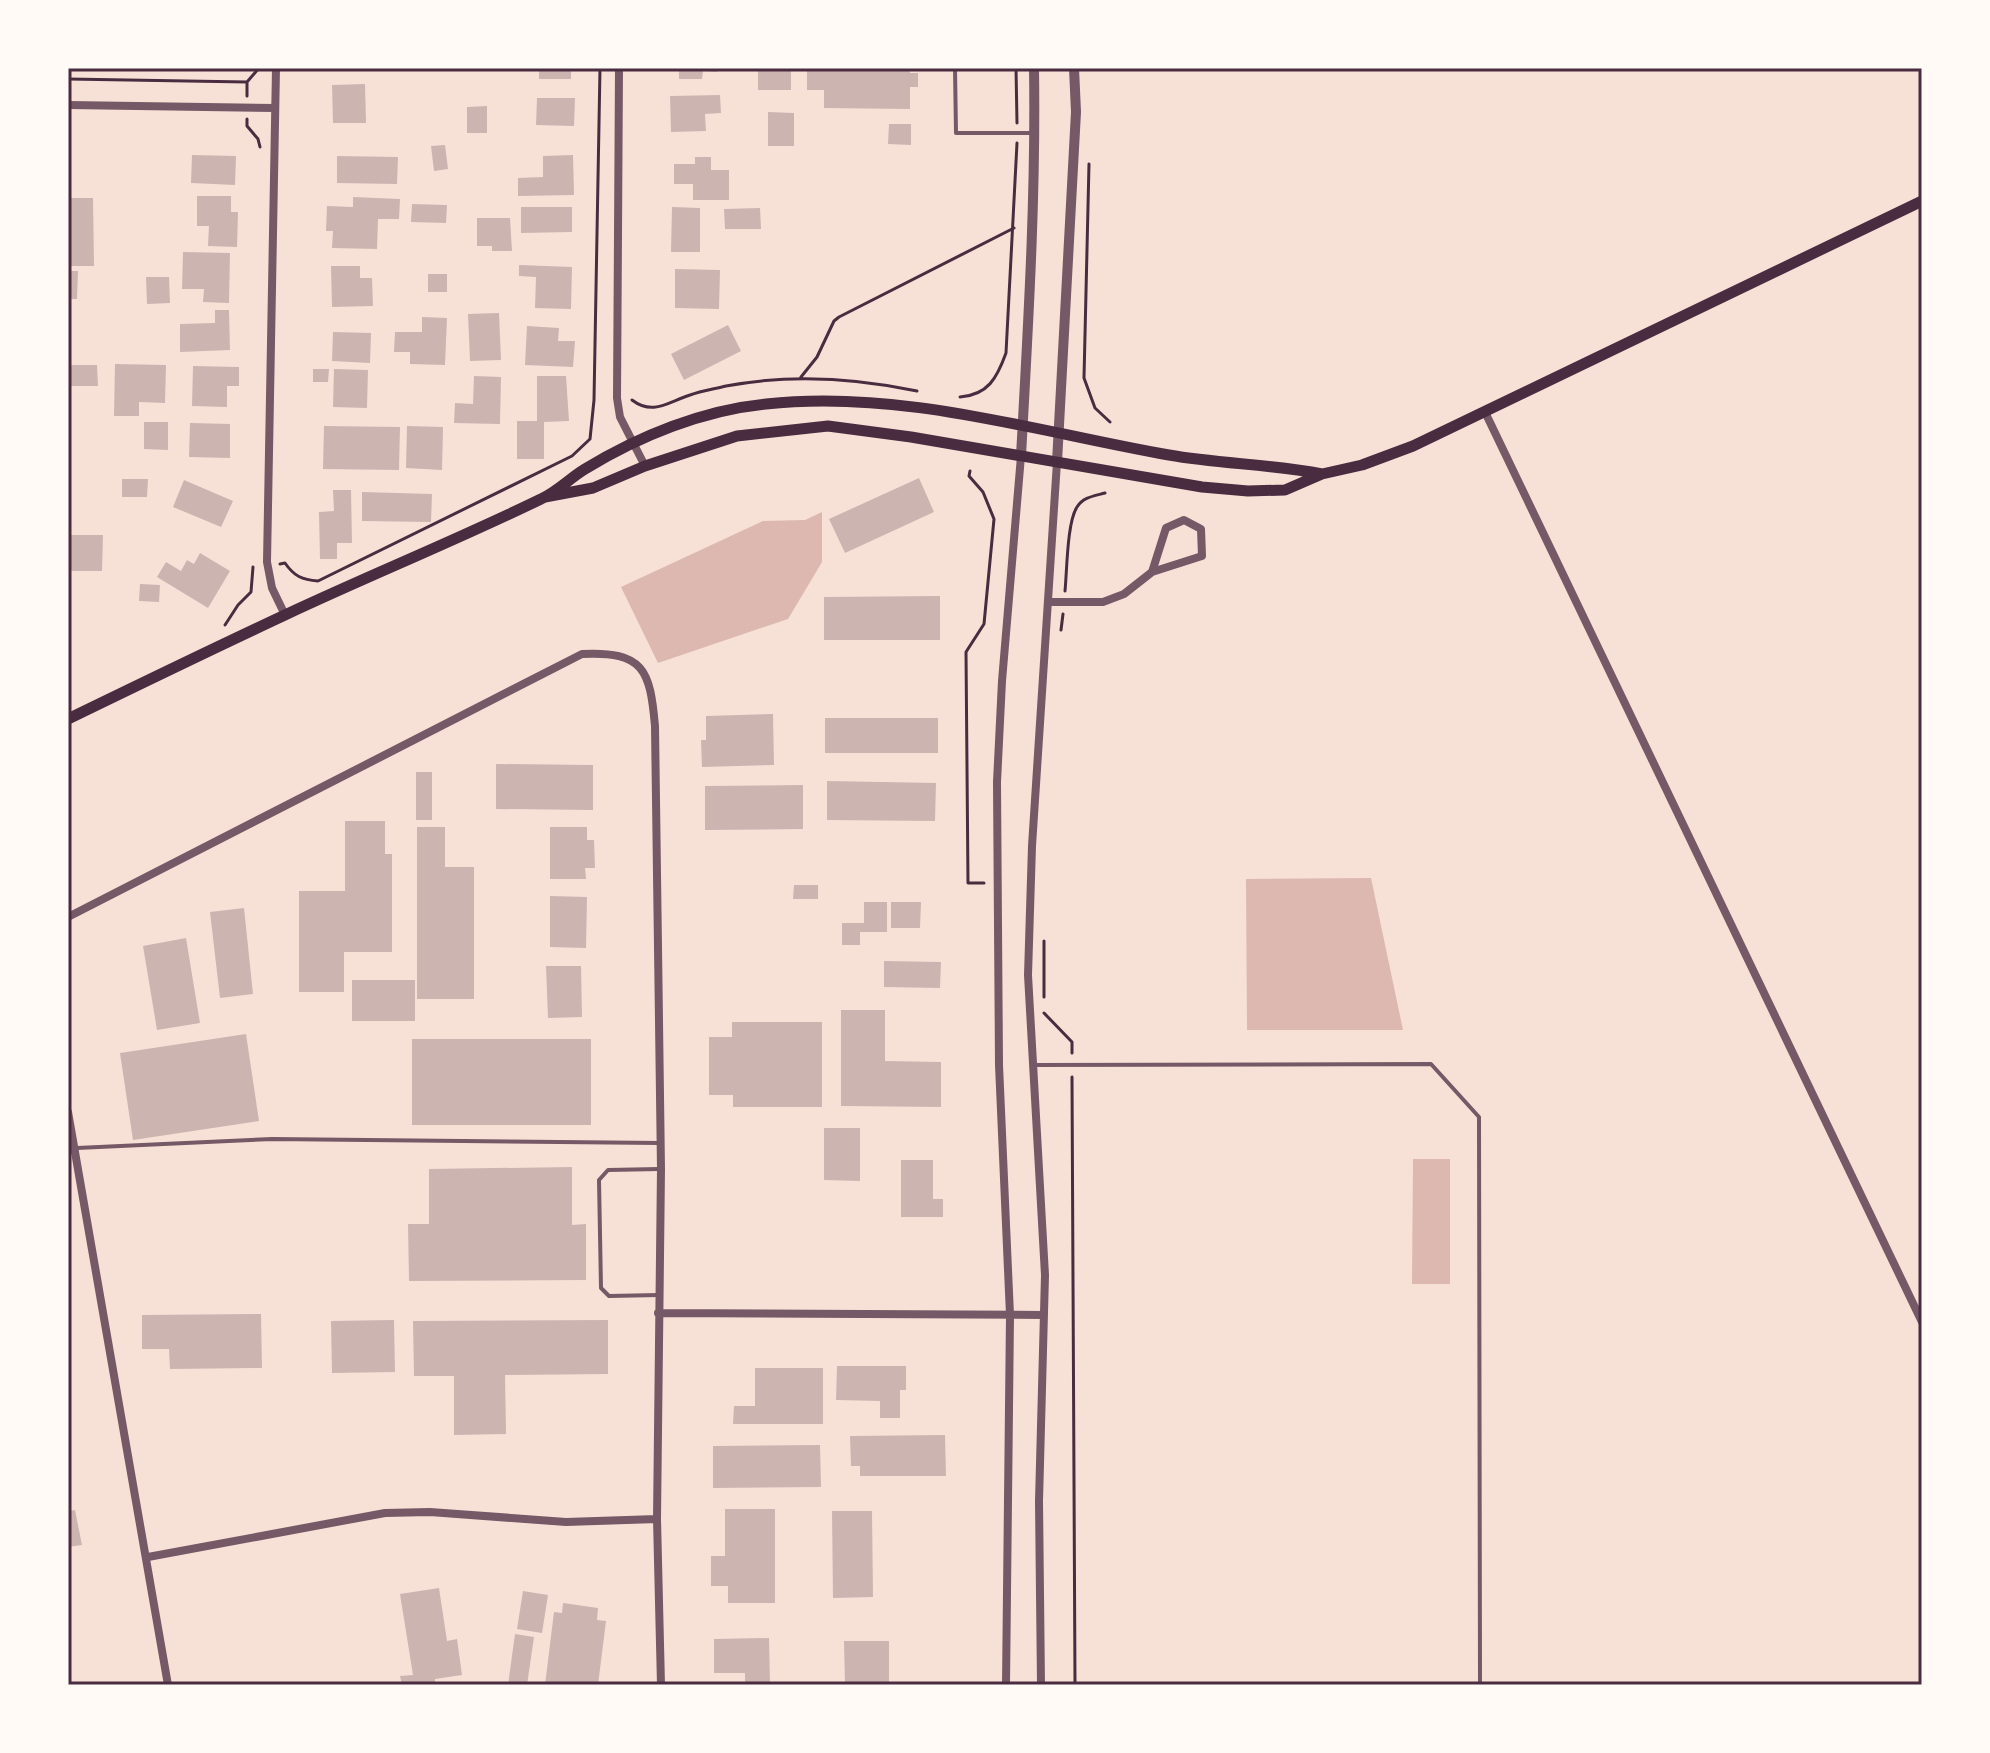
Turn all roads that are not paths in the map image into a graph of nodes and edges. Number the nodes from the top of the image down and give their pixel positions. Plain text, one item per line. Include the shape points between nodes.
1 (276, 68) edge
2 (619, 68) edge
3 (955, 68) edge
4 (1034, 68) edge
5 (1074, 68) edge
6 (68, 105) edge
7 (275, 108) junction
8 (1035, 133) junction
9 (1922, 201) edge
10 (1485, 412) junction
11 (1023, 427) junction
12 (1059, 435) junction
13 (634, 444) junction
14 (1021, 456) junction
15 (1057, 462) junction
16 (645, 466) junction
17 (1322, 474) junction
18 (545, 497) junction
19 (1152, 572) junction
20 (1048, 602) junction
21 (285, 615) junction
22 (68, 719) edge
23 (68, 917) edge
24 (1031, 1065) junction
25 (68, 1112) edge
26 (661, 1144) junction
27 (74, 1148) junction
28 (661, 1169) junction
29 (659, 1295) junction
30 (658, 1313) junction
31 (1010, 1315) junction
32 (1044, 1315) junction
33 (1922, 1322) edge
34 (657, 1519) junction
35 (148, 1557) junction
36 (168, 1685) edge
37 (661, 1685) edge
38 (1006, 1685) edge
39 (1041, 1685) edge
40 (1480, 1685) edge

1 - 7 street
2 - 13 street via 617,398
3 - 8 lane via 956,133
4 - 8 street
5 - 12 street
6 - 7 street
7 - 21 street via 267,562
8 - 11 street
9 - 10 main road
10 - 17 main road via 1413,446
10 - 33 street
11 - 12 main road
11 - 13 main road via 898,406 812,400 725,410
11 - 14 street
12 - 15 street
12 - 17 main road
13 - 16 street
13 - 18 main road
14 - 15 main road
14 - 16 main road via 828,426 737,436
14 - 31 street via 997,782 999,1065
15 - 17 main road via 1248,491 1285,490
15 - 20 street
16 - 18 main road via 593,488
18 - 21 main road
19 - 19 street via 1166,528 1184,520 1201,529 1202,556
19 - 20 street via 1124,594 1103,602
20 - 24 street via 1032,846
21 - 22 main road
23 - 26 street via 582,654 627,658 641,668 651,689 655,726
24 - 32 street
24 - 40 lane via 1431,1064 1479,1117
25 - 27 street
26 - 27 lane via 272,1139
26 - 28 street
27 - 35 street
28 - 29 street
28 - 29 lane via 608,1170 599,1180 601,1288 609,1296
29 - 30 street
30 - 31 street
30 - 34 street
31 - 32 street
31 - 38 street
32 - 39 street
34 - 35 street via 566,1522 385,1513
34 - 37 street
35 - 36 street

